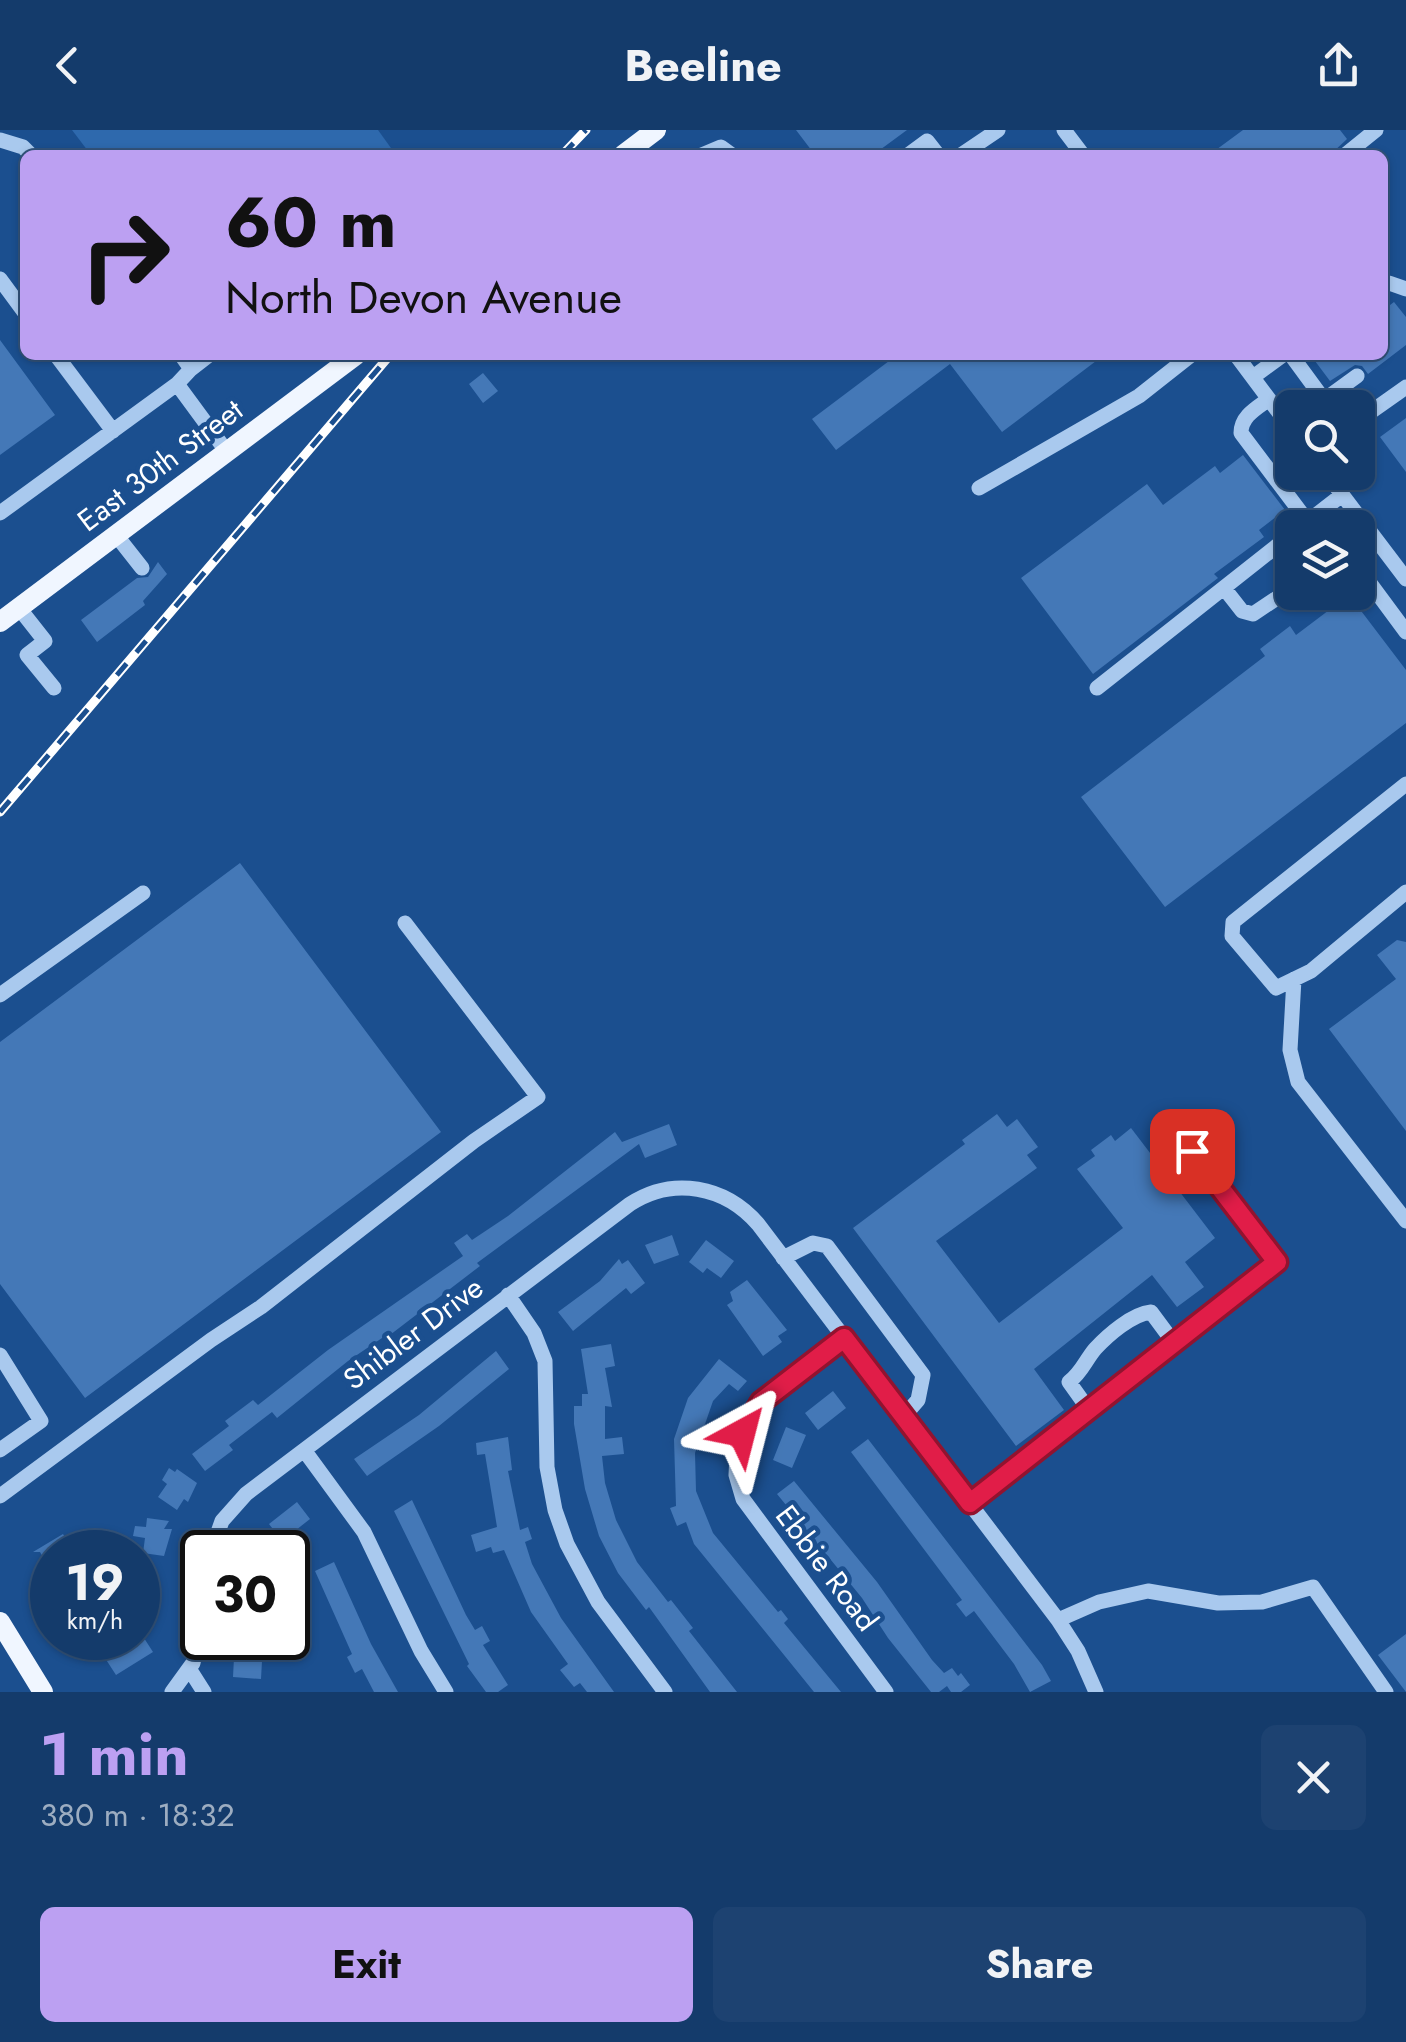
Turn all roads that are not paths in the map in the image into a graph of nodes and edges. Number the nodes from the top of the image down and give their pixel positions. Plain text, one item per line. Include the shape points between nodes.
1 (656, 130) edge
2 (998, 130) edge
3 (1064, 130) edge
4 (1376, 130) edge
5 (0, 140) edge
6 (24, 150) edge
7 (630, 150) edge
8 (915, 150) edge
9 (934, 150) edge
10 (969, 150) edge
11 (1080, 150) edge
12 (1350, 150) edge
13 (0, 279) edge
14 (20, 306) edge
15 (60, 360) edge
16 (349, 360) edge
17 (1186, 360) edge
18 (1239, 360) edge
19 (1279, 360) edge
20 (1290, 360) edge
21 (186, 362) edge
22 (1357, 376) dead end
23 (1252, 378) junction
24 (177, 384) junction
25 (1406, 386) edge
26 (1310, 390) edge
27 (1338, 390) edge
28 (1269, 399) junction
29 (1275, 406) edge
30 (1375, 409) edge
31 (113, 431) junction
32 (227, 452) junction
33 (979, 488) dead end
34 (1338, 490) edge
35 (1342, 495) junction
36 (1294, 510) edge
37 (1323, 510) edge
38 (1350, 510) edge
39 (0, 513) edge
40 (116, 535) junction
41 (1375, 547) edge
42 (1275, 548) edge
43 (142, 568) dead end
44 (1406, 579) edge
45 (1224, 588) junction
46 (1375, 590) edge
47 (1275, 599) edge
48 (19, 608) junction
49 (0, 622) edge
50 (1406, 632) edge
51 (54, 688) dead end
52 (1097, 688) dead end
53 (1406, 784) edge
54 (1406, 892) edge
55 (143, 893) dead end
56 (405, 923) dead end
57 (1294, 979) junction
58 (0, 995) edge
59 (1171, 1124) dead end
60 (1406, 1220) edge
61 (783, 1258) junction
62 (508, 1295) junction
63 (844, 1338) junction
64 (1174, 1343) junction
65 (0, 1356) edge
66 (1089, 1410) junction
67 (904, 1416) junction
68 (0, 1450) edge
69 (304, 1450) junction
70 (0, 1496) edge
71 (970, 1503) junction
72 (217, 1530) edge
73 (1058, 1620) junction
74 (0, 1622) edge
75 (194, 1660) edge
76 (190, 1670) junction
77 (43, 1692) edge
78 (172, 1692) edge
79 (204, 1692) edge
80 (446, 1692) edge
81 (665, 1692) edge
82 (886, 1692) edge
83 (1096, 1692) edge
84 (1386, 1692) edge

1 - 7 main road
2 - 10 street
3 - 11 street
4 - 12 street
5 - 6 street
8 - 9 street via 927,141
13 - 14 street
15 - 31 street
16 - 32 main road, East 30th Street
17 - 33 street via 1139,396
18 - 23 street
19 - 23 street
20 - 26 street
21 - 24 street
22 - 27 street
23 - 28 street
24 - 31 street
24 - 32 street
25 - 30 street
28 - 29 street
28 - 36 street via 1250,413 1240,432
31 - 39 street
32 - 40 main road, East 30th Street
34 - 35 street
35 - 37 street
35 - 38 street
40 - 43 street
40 - 48 main road, East 30th Street
41 - 44 street
42 - 45 street
45 - 47 street via 1242,612 1252,614
45 - 52 street
46 - 50 street
48 - 49 main road, East 30th Street
48 - 51 street via 45,640 27,655
53 - 57 street via 1233,922 1232,936 1276,988
54 - 57 street
55 - 58 street
56 - 70 street via 538,1096
57 - 60 street via 1290,1050 1298,1082
59 - 64 street via 1277,1262
61 - 62 street, Shibler Drive via 737,1204 705,1190 676,1188 636,1200
61 - 63 street
61 - 67 street via 813,1244 826,1246 923,1375 918,1400
62 - 69 street, Shibler Drive
62 - 81 street via 545,1361 546,1453 567,1544 598,1602
63 - 67 street
63 - 82 street, Ebbie Road via 752,1413 736,1475 751,1512
64 - 66 street
64 - 66 street via 1150,1312 1139,1313 1095,1349 1070,1382
65 - 68 street via 42,1421
66 - 71 street
67 - 71 street
69 - 72 street, Shibler Drive via 230,1509
69 - 80 street via 364,1532
71 - 73 street
73 - 83 street
73 - 84 street via 1148,1591 1218,1603 1262,1602 1313,1587
74 - 77 main road
75 - 76 street
76 - 78 street
76 - 79 street

